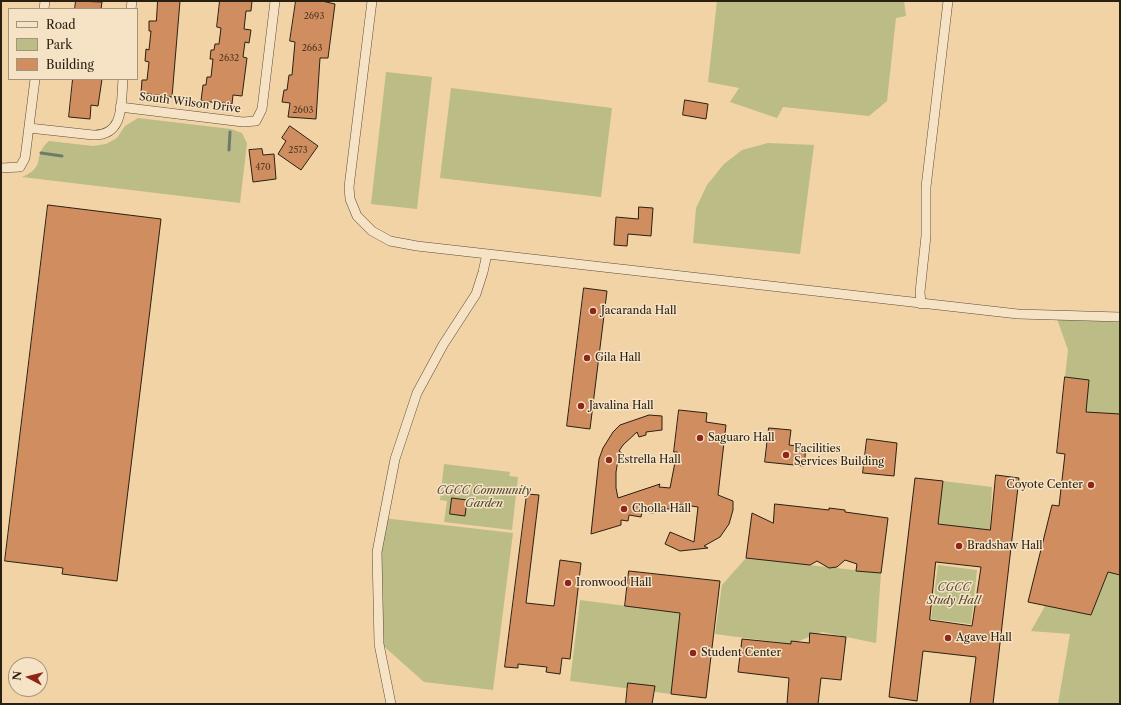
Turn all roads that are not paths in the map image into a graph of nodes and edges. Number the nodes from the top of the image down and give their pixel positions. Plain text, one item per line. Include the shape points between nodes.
1 (275, 1) edge
2 (372, 1) edge
3 (948, 1) edge
4 (35, 80) edge
5 (123, 80) edge
6 (120, 107) junction
7 (29, 128) junction
8 (1, 168) edge
9 (487, 254) junction
10 (921, 304) junction
11 (1120, 317) edge
12 (391, 704) edge

1 - 6 street, South Wilson Drive via 262,109 256,121 243,122
2 - 9 street via 349,187 350,199 357,216 372,231 390,241
3 - 10 street via 926,187 926,236
4 - 7 street
5 - 6 street
6 - 7 street via 116,126 110,132 101,135
7 - 8 street via 20,167
9 - 10 street
9 - 12 street via 476,294 443,345 418,393 394,459 377,552 379,644
10 - 11 street via 1018,314

